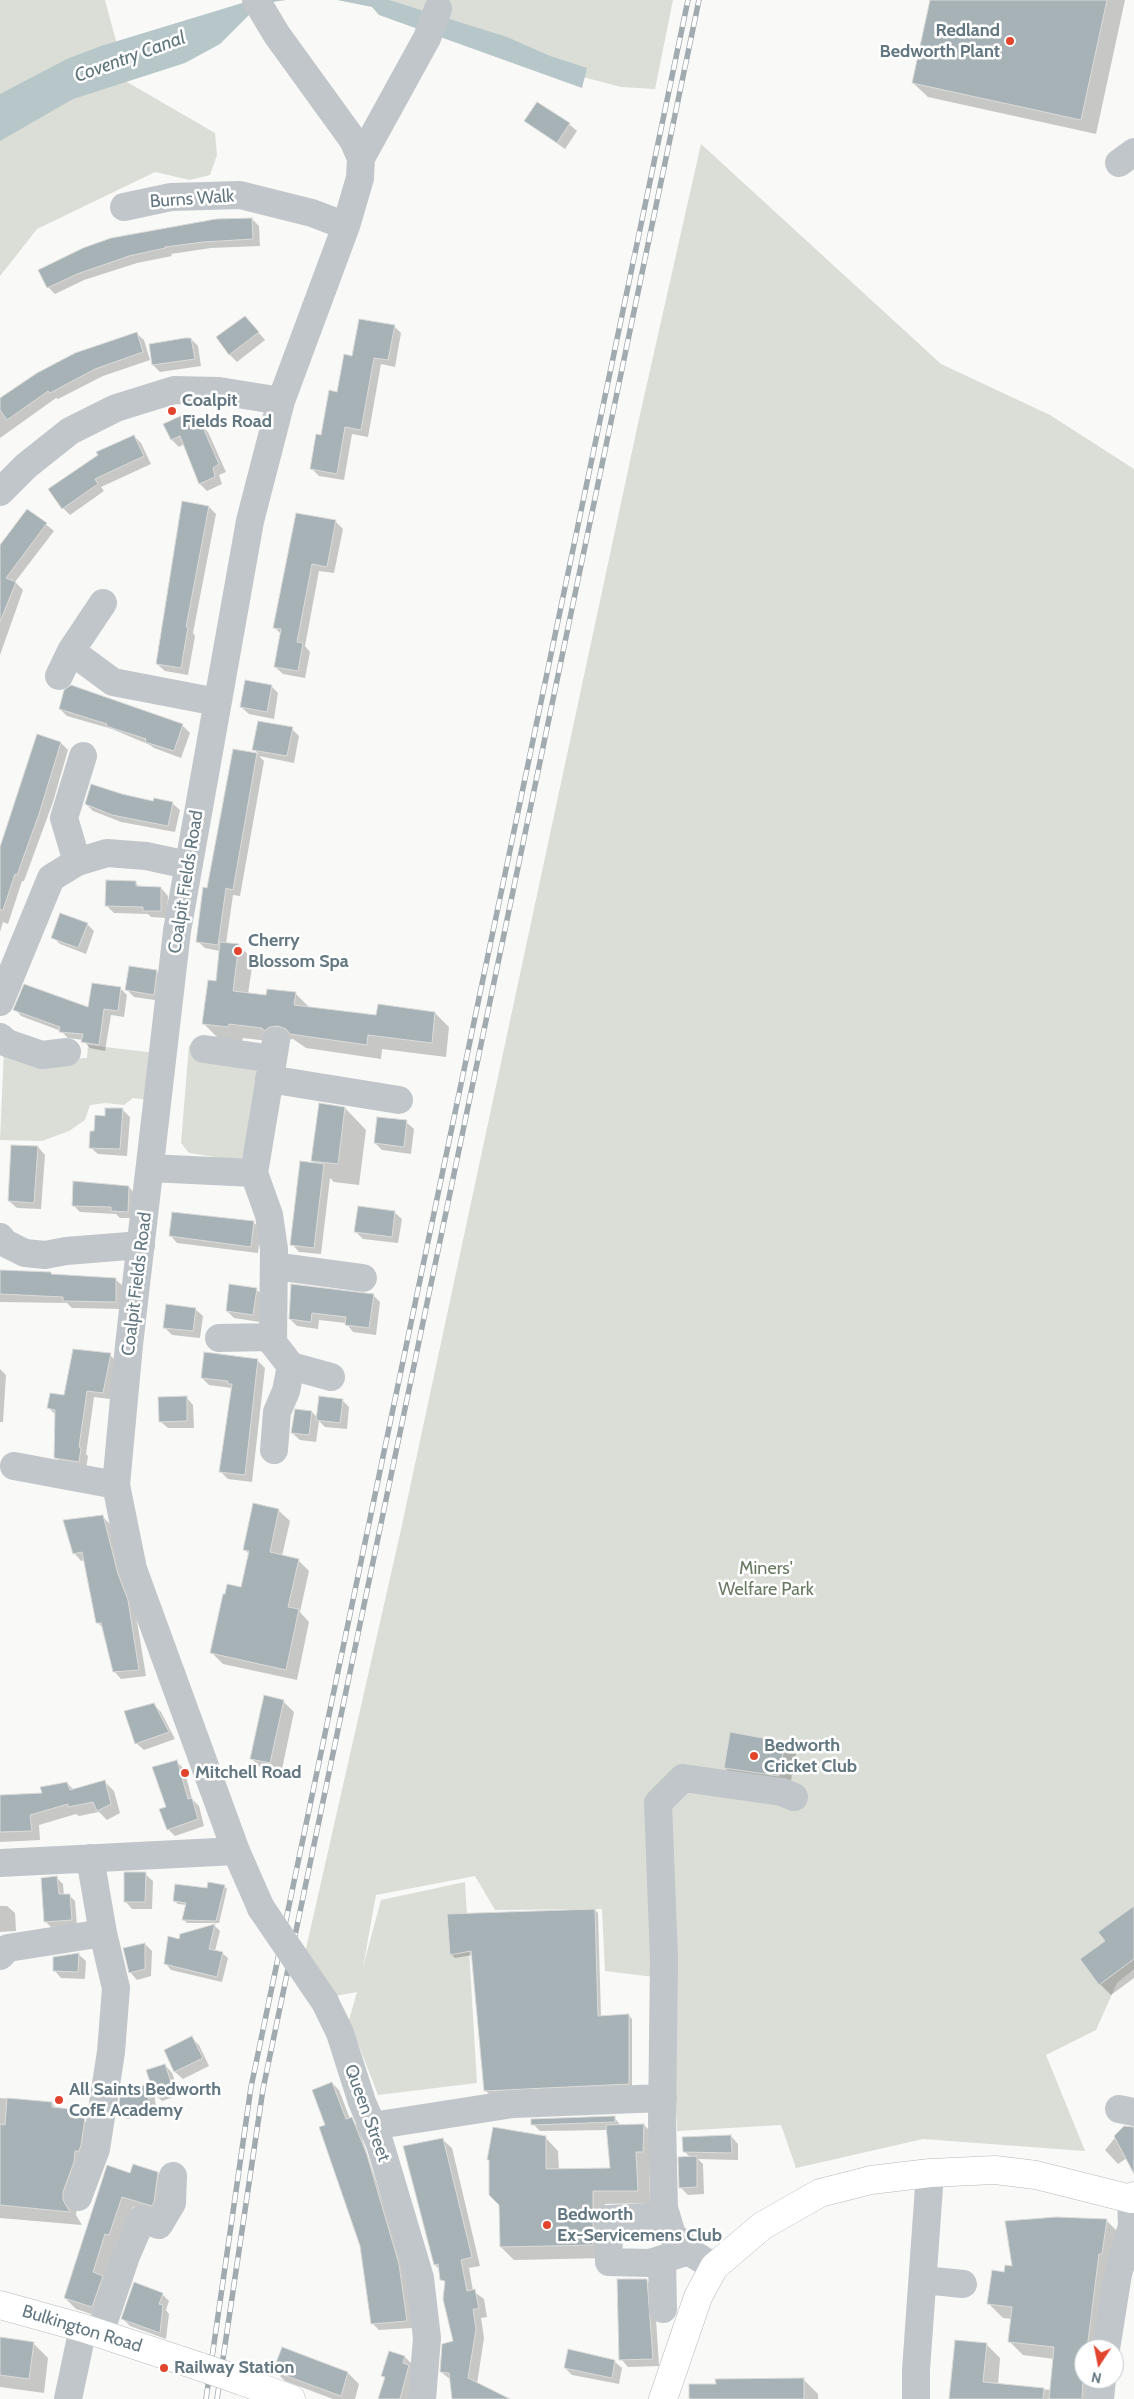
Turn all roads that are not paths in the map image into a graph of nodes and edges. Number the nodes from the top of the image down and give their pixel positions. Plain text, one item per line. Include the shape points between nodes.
1 (261, 8) edge
2 (438, 9) dead end
3 (361, 158) junction
4 (124, 207) dead end
5 (346, 226) junction
6 (281, 401) junction
7 (0, 492) edge
8 (103, 603) dead end
9 (71, 651) junction
10 (59, 676) dead end
11 (217, 702) junction
12 (83, 756) dead end
13 (77, 862) junction
14 (188, 865) junction
15 (0, 1002) edge
16 (0, 1037) edge
17 (204, 1049) dead end
18 (67, 1052) dead end
19 (272, 1060) junction
20 (399, 1100) dead end
21 (150, 1168) junction
22 (254, 1173) junction
23 (0, 1237) edge
24 (141, 1245) junction
25 (274, 1266) junction
26 (363, 1278) dead end
27 (274, 1337) junction
28 (219, 1338) dead end
29 (291, 1366) junction
30 (331, 1377) dead end
31 (274, 1450) dead end
32 (14, 1466) dead end
33 (116, 1485) junction
34 (794, 1797) dead end
35 (236, 1851) junction
36 (90, 1858) junction
37 (0, 1863) edge
38 (103, 1933) junction
39 (0, 1956) edge
40 (662, 2110) junction
41 (372, 2126) junction
42 (930, 2173) junction
43 (173, 2176) dead end
44 (78, 2196) dead end
45 (1132, 2198) edge
46 (666, 2216) junction
47 (689, 2251) junction
48 (662, 2260) junction
49 (714, 2267) junction
50 (923, 2280) junction
51 (963, 2284) dead end
52 (0, 2305) edge
53 (663, 2309) dead end
54 (92, 2331) junction
55 (1108, 2339) edge
56 (68, 2399) edge
57 (291, 2399) edge
58 (422, 2399) edge
59 (663, 2399) edge
60 (916, 2399) edge
61 (1100, 2399) edge
62 (1105, 2399) edge

1 - 3 street via 353,140
2 - 3 street via 427,38
3 - 5 street, Coalpit Fields Road via 360,178
4 - 5 street, Burns Walk via 171,197 240,195 312,213
5 - 6 street, Coalpit Fields Road
6 - 7 street via 219,391 174,390 116,408 70,431 26,466
6 - 11 street, Coalpit Fields Road via 250,521
8 - 9 street
9 - 10 street
9 - 11 street via 112,682
11 - 14 street, Coalpit Fields Road
12 - 13 street via 64,818
13 - 14 street via 107,853 146,856
13 - 15 street via 51,878
14 - 21 street, Coalpit Fields Road via 177,931
16 - 18 street via 7,1043 42,1055
17 - 19 street
19 - 20 street
19 - 22 street
21 - 22 street
21 - 24 street, Coalpit Fields Road
22 - 25 street via 269,1215
23 - 24 street via 25,1253 45,1255
24 - 33 street, Coalpit Fields Road
25 - 26 street
25 - 27 street
27 - 28 street
27 - 29 street via 274,1343
29 - 30 street
29 - 31 street via 277,1412
32 - 33 street
33 - 35 street, Coalpit Fields Road via 133,1569
34 - 40 street via 782,1792 683,1778 658,1803 664,1959
35 - 36 street
35 - 41 street, Queen Street, bridge via 261,1908 325,2002 340,2033
36 - 37 street
36 - 38 street
38 - 39 street via 8,1948
38 - 44 street via 116,1988 112,2034 96,2149
40 - 41 street via 513,2104
40 - 46 street
41 - 58 street, Queen Street via 420,2278 427,2338
42 - 45 main road via 994,2170 1036,2175
42 - 49 main road via 871,2180 820,2193 762,2226
42 - 50 street
43 - 54 street via 172,2203 159,2225 142,2219
45 - 55 street via 1132,2226 1118,2274
46 - 47 street via 672,2235
46 - 48 street via 608,2219 609,2262 650,2263
47 - 48 street
47 - 49 street
48 - 53 street
49 - 59 main road via 698,2297
50 - 51 street
50 - 60 street
52 - 54 main road, Bulkington Road
54 - 56 street
54 - 57 main road, Bulkington Road
61 - 62 street

